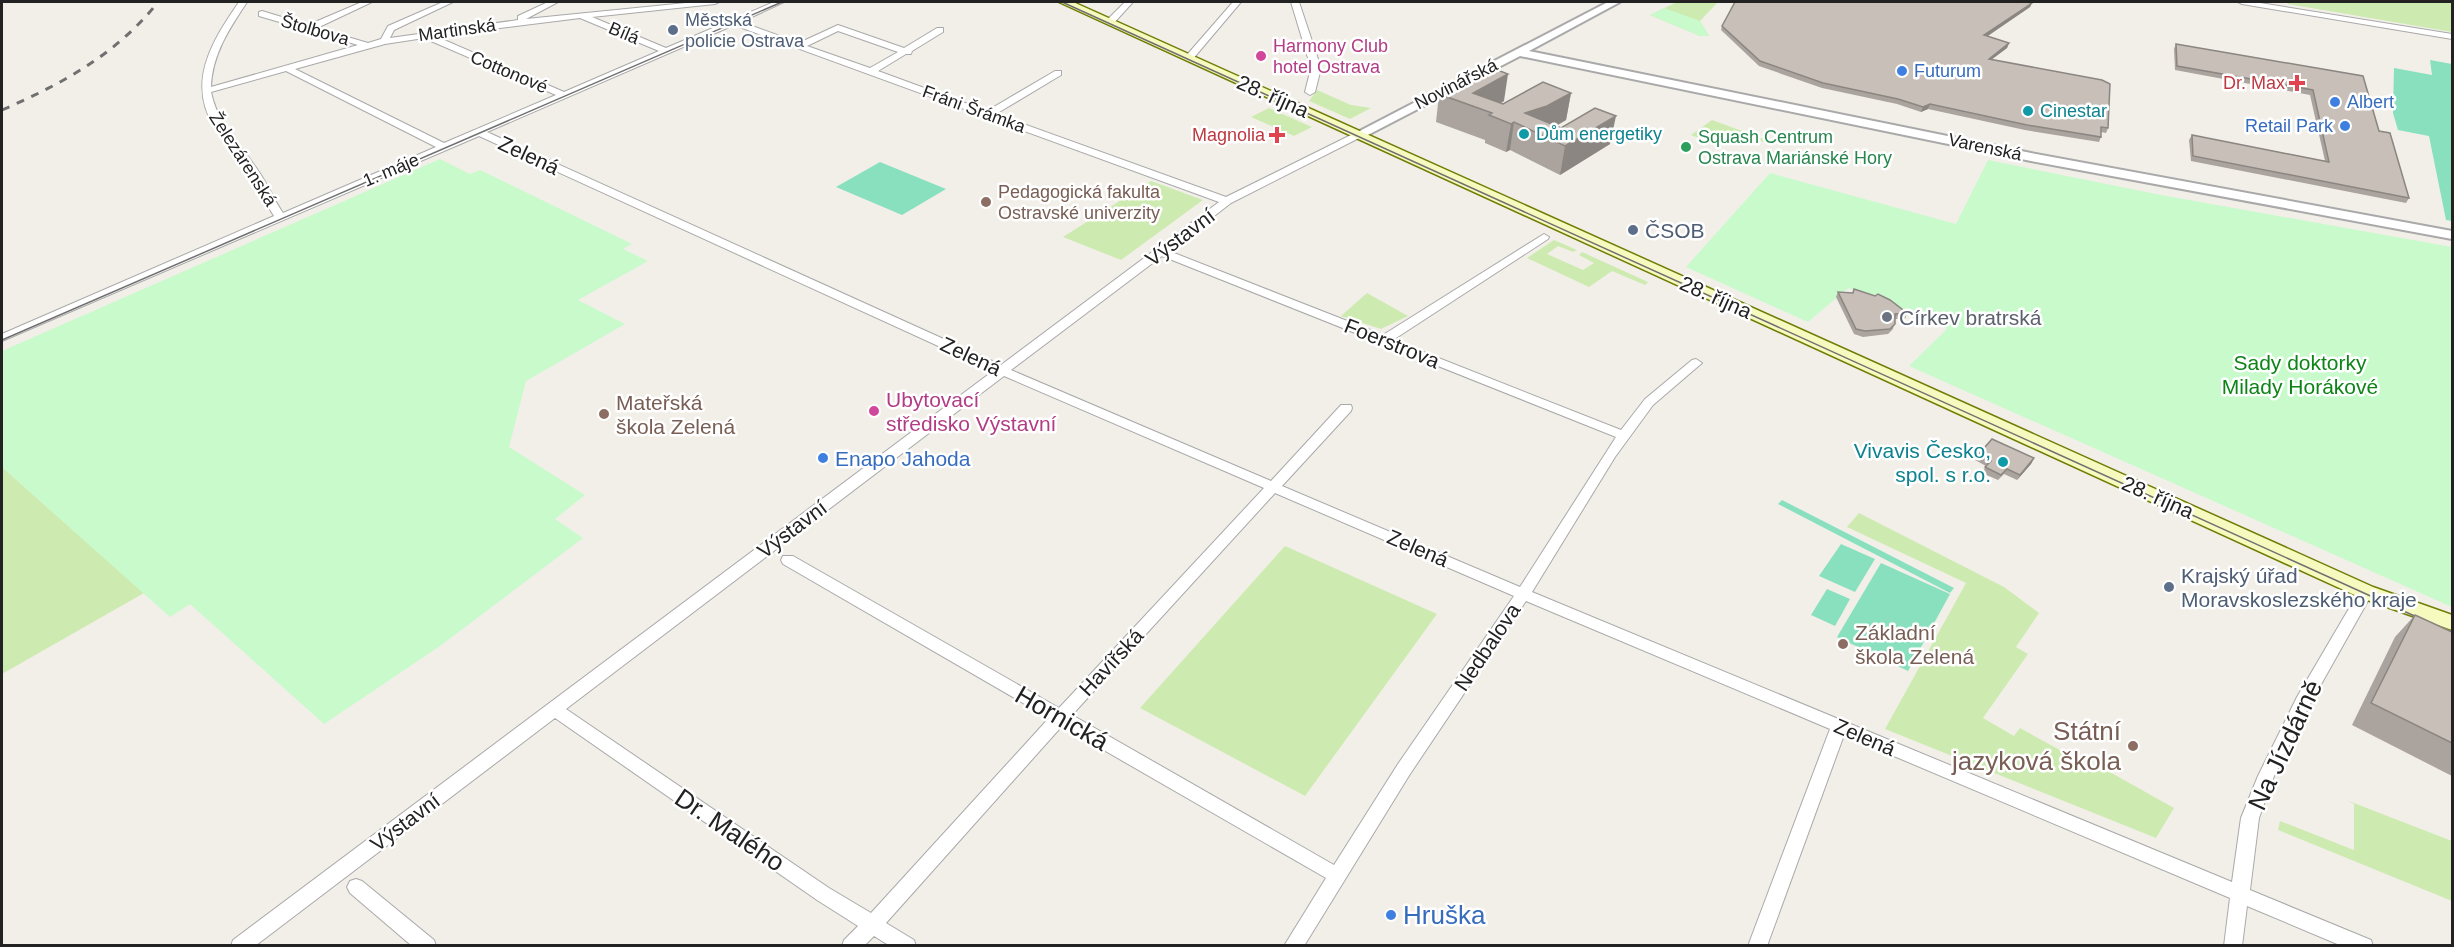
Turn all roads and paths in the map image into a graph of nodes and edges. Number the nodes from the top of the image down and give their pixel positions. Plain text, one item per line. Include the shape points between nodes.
1 (243, 2) edge
2 (368, 2) edge
3 (449, 2) edge
4 (554, 2) edge
5 (663, 2) edge
6 (715, 2) edge
7 (780, 2) edge
8 (1065, 2) edge
9 (1129, 2) edge
10 (1237, 2) edge
11 (1295, 2) edge
12 (1615, 2) edge
13 (2241, 2) edge
14 (652, 8) junction
15 (262, 14) dead end
16 (581, 16) junction
17 (733, 22) junction
18 (1110, 22) junction
19 (511, 23) junction
20 (309, 28) junction
21 (940, 30) dead end
22 (1554, 33) junction
23 (422, 34) junction
24 (2452, 37) edge
25 (384, 41) junction
26 (368, 45) junction
27 (800, 46) junction
28 (666, 51) junction
29 (908, 52) junction
30 (1518, 52) junction
31 (1189, 58) junction
32 (286, 68) junction
33 (872, 71) junction
34 (1058, 73) dead end
35 (1636, 75) junction
36 (206, 91) junction
37 (1310, 92) dead end
38 (563, 95) junction
39 (989, 114) junction
40 (479, 132) junction
41 (1358, 135) junction
42 (444, 147) junction
43 (1227, 201) junction
44 (281, 218) junction
45 (2452, 235) edge
46 (1544, 237) dead end
47 (1160, 252) junction
48 (2, 338) edge
49 (1384, 340) junction
50 (1696, 363) dead end
51 (1002, 370) junction
52 (1346, 408) dead end
53 (1624, 436) junction
54 (1275, 486) junction
55 (788, 560) dead end
56 (2366, 592) junction
57 (1523, 594) junction
58 (2452, 623) edge
59 (2452, 638) edge
60 (555, 710) junction
61 (1059, 718) junction
62 (1839, 726) junction
63 (1336, 875) junction
64 (356, 886) dead end
65 (2238, 894) junction
66 (873, 924) junction
67 (240, 945) edge
68 (426, 945) edge
69 (850, 945) edge
70 (907, 945) edge
71 (1293, 945) edge
72 (1757, 945) edge
73 (2233, 945) edge
74 (2364, 945) edge

1 - 36 street, Železárenská via 212,53
2 - 20 street
3 - 25 street via 392,28
4 - 19 street
5 - 14 street
6 - 14 street, Martinská
7 - 17 street, 1. máje
8 - 18 main road, 28. října
9 - 18 street
10 - 31 street
11 - 37 street via 1316,68
12 - 22 street, Novinářská
13 - 24 street
14 - 16 street, Martinská
15 - 20 street, Štolbova
16 - 19 street, Martinská
16 - 28 street, Bílá
17 - 27 street, Fráni Šrámka
17 - 28 street, 1. máje
18 - 31 main road, 28. října
19 - 23 street, Martinská
20 - 26 street, Štolbova
21 - 29 street
22 - 30 street, Novinářská
22 - 35 street via 1561,47 1575,58
23 - 25 street, Martinská
23 - 38 street, Cottonové
25 - 26 street, Martinská
26 - 32 street, Martinská
27 - 29 street via 838,28
27 - 33 street, Fráni Šrámka
28 - 38 street, 1. máje
29 - 33 street
30 - 35 street, Varenská
30 - 41 street, Novinářská
31 - 41 main road, 28. října
32 - 36 street, Martinská
32 - 42 street
33 - 39 street, Fráni Šrámka
34 - 39 street
35 - 45 street, Varenská via 2031,157
36 - 44 street, Železárenská via 217,124 254,170
38 - 40 street, 1. máje
39 - 43 street, Fráni Šrámka
40 - 42 street, 1. máje
40 - 51 street, Zelená
41 - 43 street, Výstavní
41 - 56 main road, 28. října
42 - 44 street, 1. máje
43 - 47 street, Výstavní
44 - 48 street, 1. máje
46 - 49 street
47 - 49 street, Foerstrova
47 - 51 street, Výstavní
49 - 53 street, Foerstrova
50 - 53 street, Nedbalova via 1649,402
51 - 54 street, Zelená
51 - 60 street, Výstavní
52 - 54 street, Havířská
53 - 57 street, Nedbalova
54 - 57 street, Zelená
54 - 61 street, Havířská
55 - 61 street, Hornická
56 - 58 main road, 28. října
56 - 59 main road, 28. října
56 - 65 street, Na Jízdárně via 2303,701 2266,776 2250,818
57 - 62 street, Zelená
57 - 63 street, Nedbalova
60 - 66 street, Dr. Malého via 823,894
60 - 67 street, Výstavní
61 - 63 street, Hornická
61 - 66 street, Havířská
62 - 65 street, Zelená
62 - 72 street
63 - 71 street, Nedbalova
64 - 68 street
65 - 73 street, Na Jízdárně
65 - 74 street, Zelená
66 - 69 street, Havířská
66 - 70 street, Dr. Malého

